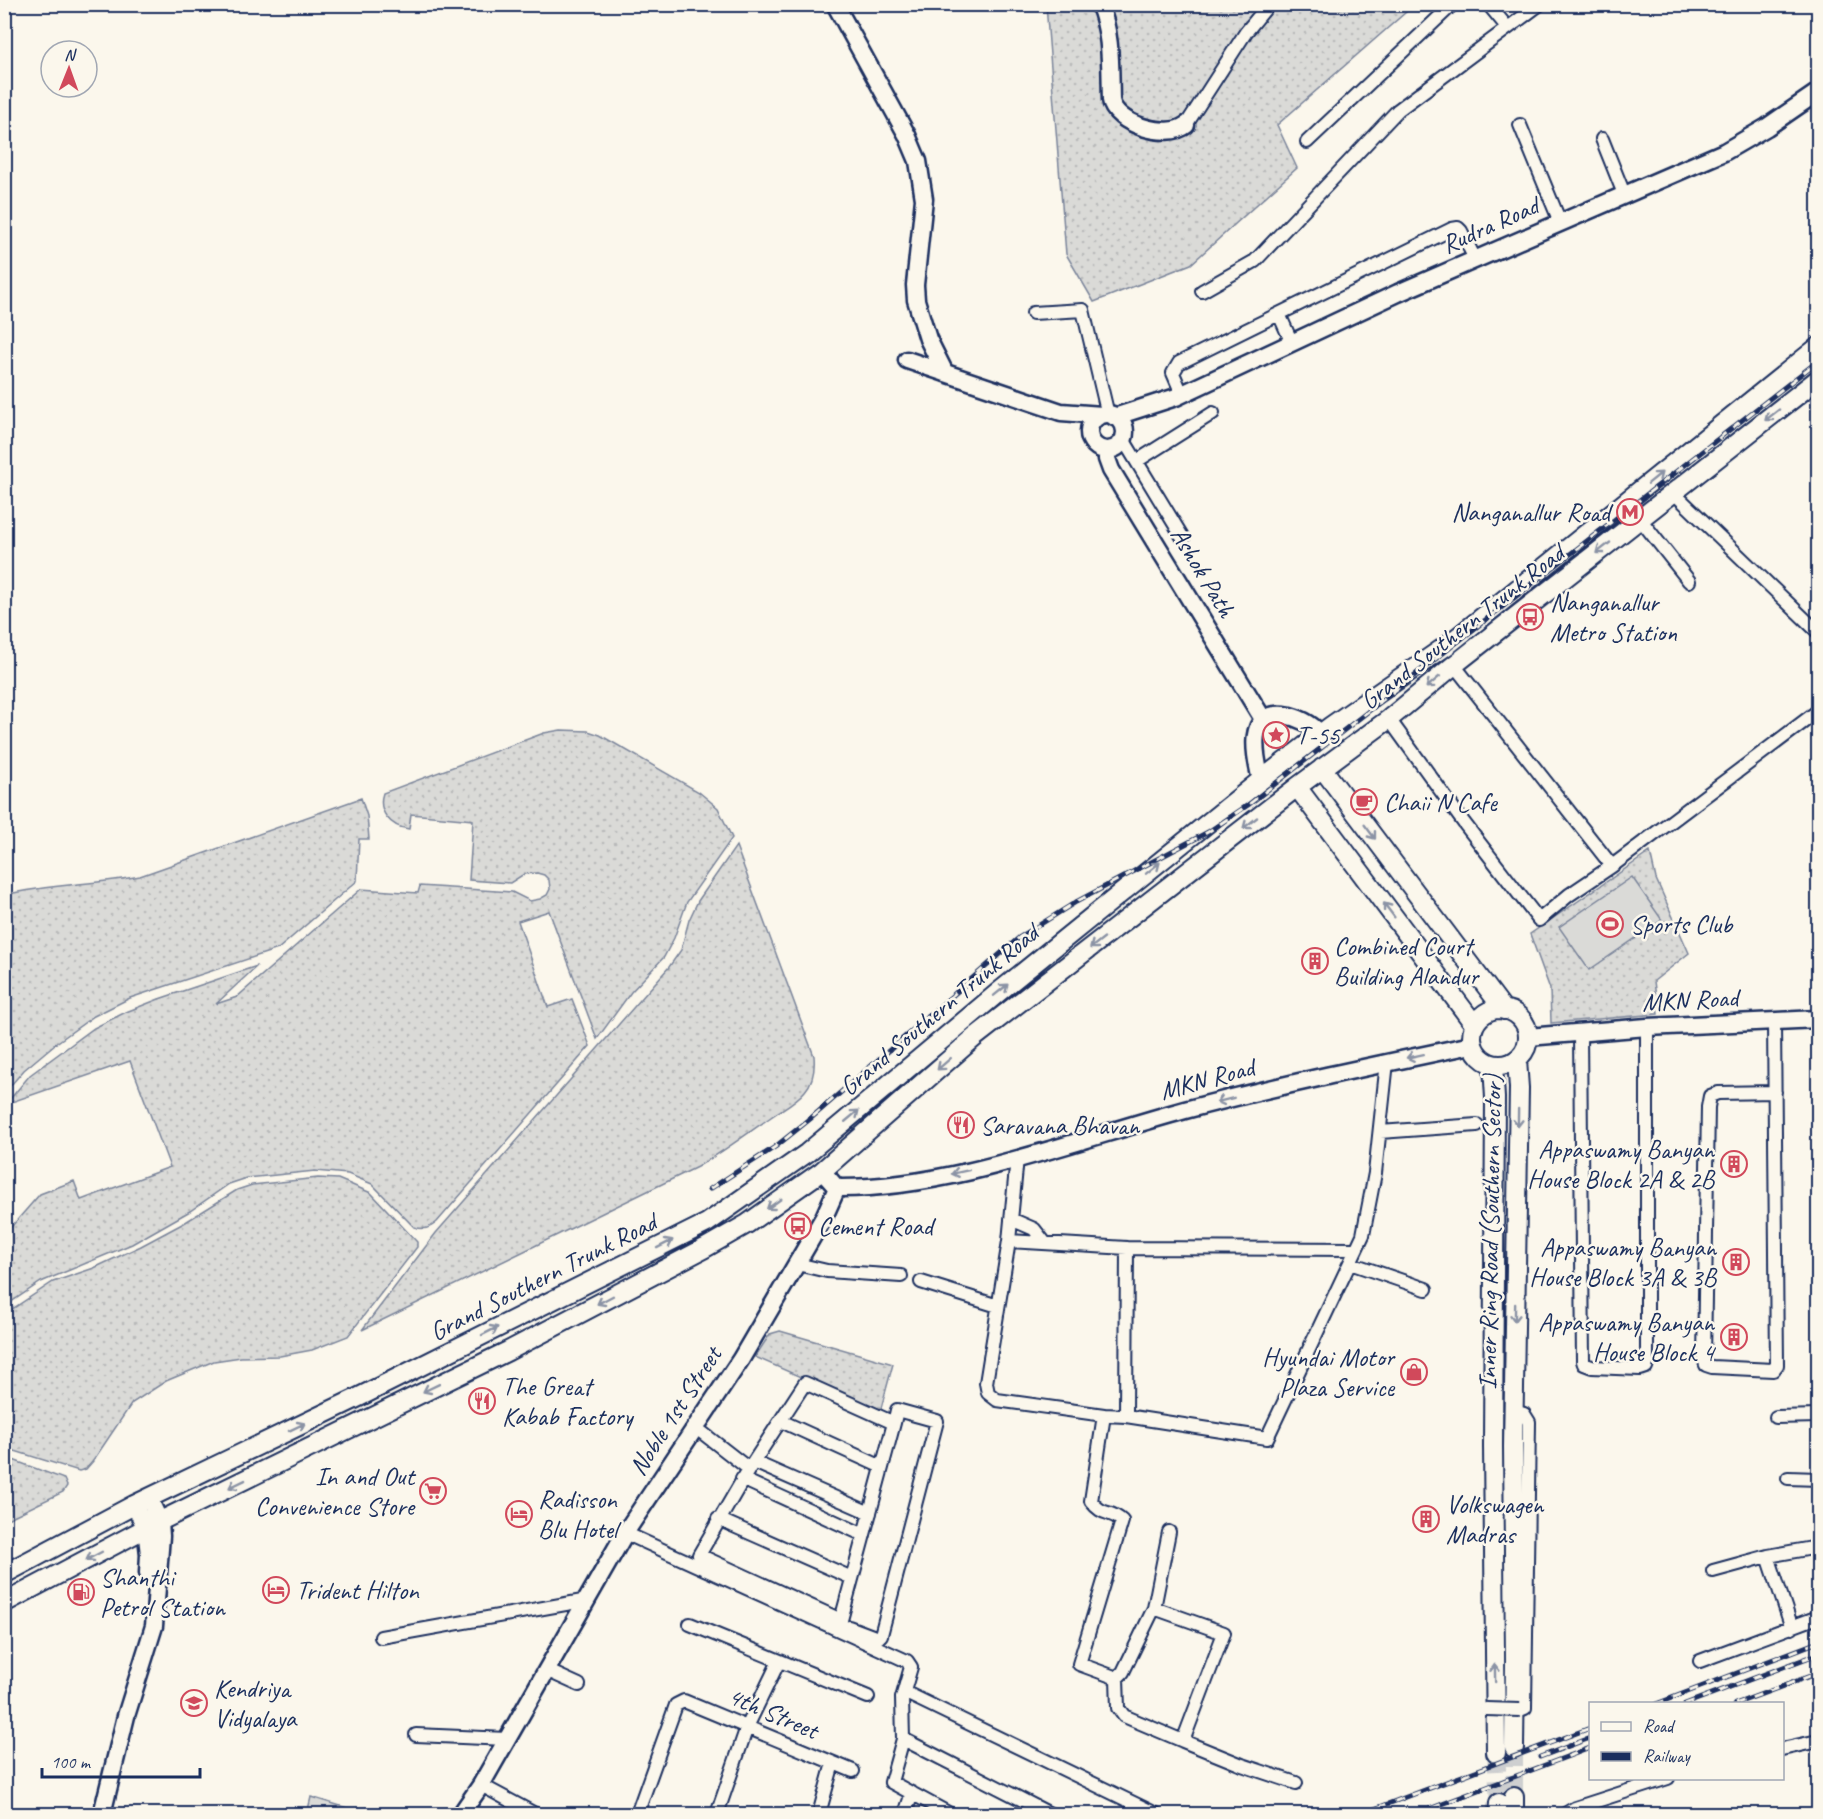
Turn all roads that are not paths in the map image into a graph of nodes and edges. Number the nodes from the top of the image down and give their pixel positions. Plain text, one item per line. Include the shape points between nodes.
1 (836, 4) edge
2 (1099, 4) edge
3 (1269, 4) edge
4 (1453, 4) edge
5 (1488, 4) edge
6 (1540, 4) edge
7 (1507, 27) junction
8 (1818, 92) edge
9 (1520, 124) dead end
10 (1186, 125) joint
11 (1602, 139) dead end
12 (1307, 142) dead end
13 (1624, 194) junction
14 (1560, 222) junction
15 (1475, 260) junction
16 (1202, 291) dead end
17 (1033, 313) dead end
18 (1279, 314) junction
19 (1292, 343) junction
20 (1818, 347) edge
21 (907, 360) dead end
22 (945, 373) junction
23 (1818, 379) edge
24 (1179, 396) junction
25 (1061, 412) junction
26 (1213, 413) dead end
27 (1108, 416) junction
28 (1089, 434) junction
29 (1124, 438) junction
30 (1107, 450) junction
31 (1137, 461) junction
32 (1674, 493) junction
33 (1640, 519) junction
34 (1183, 537) dead end
35 (1689, 581) dead end
36 (1818, 632) edge
37 (1454, 665) junction
38 (1818, 711) edge
39 (1263, 719) junction
40 (1389, 719) junction
41 (1321, 734) junction
42 (1322, 768) junction
43 (1261, 780) junction
44 (1297, 787) junction
45 (1612, 867) junction
46 (1504, 1010) junction
47 (1818, 1019) edge
48 (1773, 1022) junction
49 (1474, 1024) junction
50 (1647, 1027) junction
51 (1580, 1033) junction
52 (1528, 1037) junction
53 (1472, 1044) junction
54 (1517, 1060) junction
55 (1387, 1062) junction
56 (1493, 1065) junction
57 (1775, 1092) junction
58 (1477, 1125) dead end
59 (1380, 1132) junction
60 (807, 1153) junction
61 (1017, 1158) junction
62 (822, 1171) junction
63 (837, 1188) junction
64 (1011, 1219) junction
65 (707, 1223) junction
66 (720, 1239) junction
67 (1009, 1241) junction
68 (1045, 1243) junction
69 (1127, 1248) junction
70 (1356, 1249) junction
71 (1350, 1263) junction
72 (797, 1264) junction
73 (901, 1276) dead end
74 (921, 1282) dead end
75 (1426, 1289) dead end
76 (998, 1306) junction
77 (1493, 1404) junction
78 (1514, 1408) junction
79 (1104, 1415) junction
80 (1126, 1416) junction
81 (1818, 1416) edge
82 (1776, 1417) dead end
83 (781, 1421) junction
84 (894, 1423) junction
85 (695, 1427) junction
86 (882, 1467) junction
87 (748, 1470) junction
88 (1788, 1478) dead end
89 (1818, 1479) edge
90 (142, 1502) junction
91 (870, 1513) junction
92 (718, 1519) junction
93 (153, 1525) junction
94 (1169, 1532) dead end
95 (625, 1533) junction
96 (864, 1535) junction
97 (1818, 1547) edge
98 (1768, 1556) junction
99 (1713, 1571) dead end
100 (4, 1574) edge
101 (852, 1578) junction
102 (588, 1600) junction
103 (4, 1603) edge
104 (1154, 1608) junction
105 (1818, 1617) edge
106 (841, 1620) junction
107 (690, 1624) dead end
108 (1792, 1628) junction
109 (381, 1637) dead end
110 (779, 1661) junction
111 (1700, 1661) dead end
112 (546, 1670) junction
113 (1117, 1678) junction
114 (579, 1685) dead end
115 (904, 1692) junction
116 (867, 1697) dead end
117 (1485, 1709) dead end
118 (747, 1727) junction
119 (417, 1735) dead end
120 (117, 1736) junction
121 (507, 1739) junction
122 (903, 1739) junction
123 (1818, 1741) edge
124 (1183, 1742) junction
125 (1784, 1749) edge
126 (833, 1763) junction
127 (853, 1771) dead end
128 (1665, 1780) edge
129 (1296, 1783) dead end
130 (481, 1785) junction
131 (912, 1793) junction
132 (91, 1815) edge
133 (102, 1815) edge
134 (461, 1815) edge
135 (535, 1815) edge
136 (637, 1815) edge
137 (717, 1815) edge
138 (819, 1815) edge
139 (905, 1815) edge
140 (950, 1815) edge
141 (1050, 1815) edge
142 (1156, 1815) edge
143 (1565, 1815) edge

1 - 22 street via 918,160 924,200 915,292 928,339
2 - 10 street via 1107,31 1113,109 1148,128 1175,131
3 - 10 street via 1246,32
4 - 12 street
5 - 7 street
6 - 7 street
7 - 16 street via 1398,110 1255,261
8 - 13 street, Rudra Road via 1733,147
9 - 14 street
11 - 13 street
13 - 14 street, Rudra Road
14 - 15 street, Rudra Road
15 - 18 street via 1461,231 1452,229
15 - 19 street, Rudra Road
17 - 27 street via 1083,310
18 - 19 street
18 - 24 street via 1179,363 1173,373
19 - 24 street, Rudra Road
41 -> 20 main road, Grand Southern Trunk Road via 1449,644
21 - 22 street
22 - 25 street
23 -> 32 main road, Grand Southern Trunk Road
24 - 27 street, Rudra Road
24 - 29 street, Rudra Road
25 - 27 street
25 - 28 street via 1080,423
26 - 31 street
27 - 28 street via 1091,423
27 - 29 street via 1121,422
28 - 30 street via 1098,448
29 - 30 street
29 - 31 street
30 - 39 street, Ashok Path via 1111,470
31 - 34 street
32 - 33 main road, Grand Southern Trunk Road
32 - 36 street
33 - 35 street
33 -> 37 main road, Grand Southern Trunk Road
37 -> 40 main road, Grand Southern Trunk Road
37 - 45 street
38 - 45 street
39 - 41 street via 1288,716
39 - 43 street via 1255,744
40 - 42 main road, Grand Southern Trunk Road
40 - 45 street via 1539,920
41 - 43 main road, Grand Southern Trunk Road
42 - 44 main road, Grand Southern Trunk Road
42 -> 46 main road
60 -> 43 main road, Grand Southern Trunk Road
49 -> 44 main road
44 -> 62 main road, Grand Southern Trunk Road via 975,1037
46 - 49 main road via 1482,1015
46 - 52 main road via 1523,1021
47 - 48 street, MKN Road
48 - 50 street, MKN Road
48 - 57 street
49 - 53 main road, Inner Ring Road (Southern Sector)
50 - 51 street, MKN Road
50 - 51 street via 1648,1308 1646,1367 1640,1369 1592,1367 1582,1361
51 - 52 street, MKN Road
52 - 54 main road, Inner Ring Road (Southern Sector)
53 -> 55 street, MKN Road
53 - 56 main road, Inner Ring Road (Southern Sector) via 1483,1060
54 - 56 main road, Inner Ring Road (Southern Sector)
54 -> 78 main road, Inner Ring Road (Southern Sector)
55 - 59 street
55 -> 61 street, MKN Road via 1185,1110
56 - 77 main road, Inner Ring Road (Southern Sector)
57 - 57 street via 1778,1365 1773,1370 1712,1367 1704,1359 1710,1096 1718,1092
58 - 59 street
59 - 70 street via 1366,1221
60 - 62 main road
60 - 65 main road, Grand Southern Trunk Road
61 -> 63 street, MKN Road via 909,1183
61 - 64 street
62 - 63 street
62 -> 66 main road, Grand Southern Trunk Road
63 - 72 street, Noble 1st Street
64 - 67 street
64 - 68 street via 1034,1229
65 - 66 main road
90 -> 65 main road, Grand Southern Trunk Road
66 -> 93 main road, Grand Southern Trunk Road via 508,1351
67 - 68 street
67 - 76 street
68 - 69 street
69 - 70 street
69 - 80 street
70 - 71 street
71 - 75 street
71 - 80 street via 1267,1438
72 - 73 street via 827,1271
72 - 85 street, Noble 1st Street
74 - 76 street
76 - 79 street via 986,1383 988,1393 997,1400
77 - 78 main road
78 -> 77 main road, Inner Ring Road (Southern Sector) via 1515,1663 1505,1750
78 - 117 street, bridge via 1529,1422 1525,1708
79 - 80 street
79 - 113 street via 1091,1501 1099,1511 1122,1521 1079,1664
81 - 82 street
83 - 84 street via 805,1383
83 - 86 street
83 - 87 street
84 - 86 street
84 - 106 street via 897,1410 937,1421 881,1635 878,1638 844,1625
85 - 87 street
85 - 95 street, Noble 1st Street
86 - 91 street
87 - 91 street
87 - 92 street
87 - 96 street
88 - 89 street
90 - 93 street
90 - 100 main road, Grand Southern Trunk Road
91 - 96 street
92 - 101 street
92 - 106 street via 699,1555
93 -> 103 main road, Grand Southern Trunk Road
93 - 120 street via 161,1536 154,1626
94 - 104 street
95 - 102 street, Noble 1st Street
95 - 115 street via 907,1661 911,1667
96 - 101 street
97 - 98 street
98 - 99 street
98 - 108 street
101 - 106 street
102 - 109 street
102 - 112 street, Noble 1st Street
104 - 113 street
104 - 124 street via 1224,1633
105 - 108 street
107 - 110 street
108 - 111 street
110 - 116 street
110 - 118 street
112 - 114 street
112 - 121 street, Noble 1st Street
113 - 124 street via 1118,1708 1124,1716
115 - 122 street
115 - 142 street
118 - 126 street, 4th Street
118 - 136 street, 4th Street via 689,1702 676,1705
118 - 137 street
119 - 121 street
120 - 132 street
120 - 133 street
121 - 130 street, Noble 1st Street
122 - 131 street via 891,1782
122 - 141 street
123 - 125 street
124 - 129 street
126 - 127 street, 4th Street
126 - 138 street
128 - 143 street via 1575,1808
130 - 134 street, Noble 1st Street
130 - 135 street
131 - 139 street
131 - 140 street

